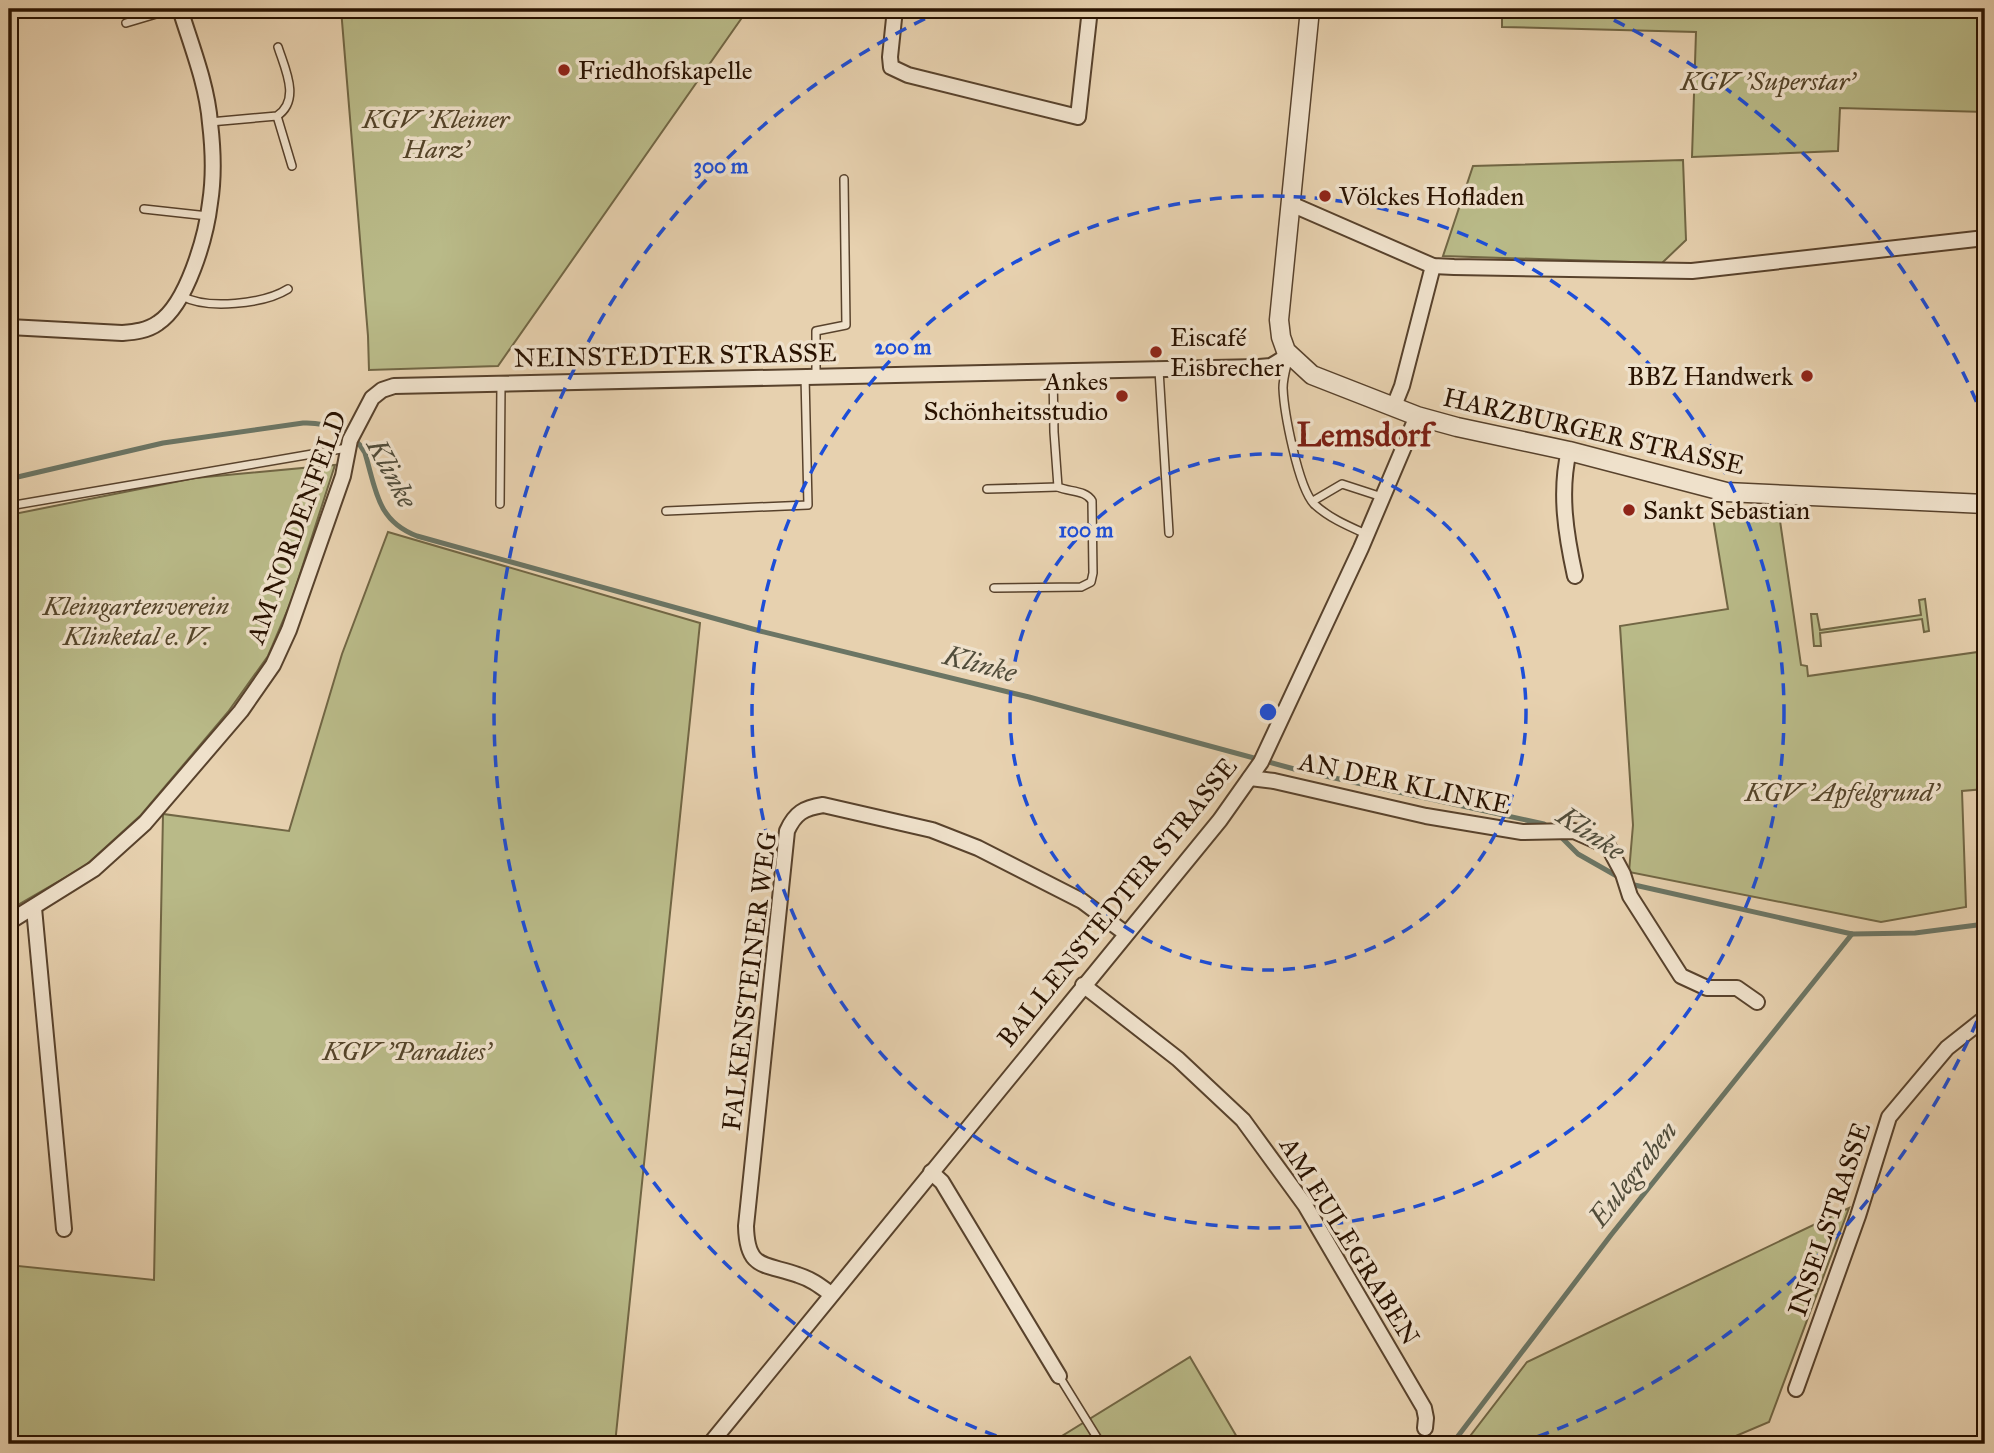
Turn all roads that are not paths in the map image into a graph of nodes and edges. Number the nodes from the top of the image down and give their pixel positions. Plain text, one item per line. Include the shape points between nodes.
1 (173, 9) edge
2 (180, 9) edge
3 (895, 9) edge
4 (1090, 9) edge
5 (1310, 9) edge
6 (126, 23) dead end
7 (278, 47) dead end
8 (277, 116) junction
9 (210, 121) junction
10 (292, 166) dead end
11 (844, 179) dead end
12 (1291, 204) junction
13 (144, 209) dead end
14 (208, 216) junction
15 (1985, 238) edge
16 (1433, 266) junction
17 (288, 289) dead end
18 (182, 296) junction
19 (9, 327) edge
20 (1289, 355) junction
21 (1159, 369) junction
22 (1053, 371) junction
23 (810, 375) junction
24 (500, 384) junction
25 (394, 386) joint
26 (1394, 406) junction
27 (1417, 416) junction
28 (349, 444) junction
29 (1569, 452) junction
30 (1058, 487) junction
31 (986, 489) dead end
32 (1383, 497) junction
33 (1312, 501) junction
34 (1985, 504) edge
35 (500, 505) dead end
36 (9, 506) edge
37 (666, 510) dead end
38 (1169, 533) dead end
39 (1367, 535) junction
40 (1575, 576) dead end
41 (994, 588) dead end
42 (1254, 774) junction
43 (34, 908) junction
44 (9, 922) edge
45 (1125, 933) junction
46 (1083, 985) junction
47 (1757, 1002) dead end
48 (1985, 1018) edge
49 (931, 1172) junction
50 (64, 1229) dead end
51 (831, 1294) junction
52 (1059, 1376) joint
53 (1796, 1389) dead end
54 (1425, 1428) dead end
55 (710, 1444) edge
56 (1101, 1444) edge

1 - 6 lane
2 - 9 street
3 - 4 street via 891,67 1078,117
5 - 12 street
7 - 8 lane via 292,91 285,111
8 - 9 lane
8 - 10 lane
9 - 14 street
11 - 23 lane via 846,324 816,331
12 - 16 street
12 - 20 street via 1279,315
13 - 14 lane
14 - 18 street
15 - 16 street via 1692,271
16 - 26 street
17 - 18 lane via 248,303 202,303
18 - 19 street via 159,323 140,331
20 - 21 street, NEINSTEDTER STRASSE via 1266,367
20 - 26 street, HARZBURGER STRASSE via 1312,375
20 - 33 lane via 1283,387 1300,479
21 - 22 street, NEINSTEDTER STRASSE
21 - 38 lane
22 - 23 street, NEINSTEDTER STRASSE
22 - 30 lane
23 - 24 street, NEINSTEDTER STRASSE
23 - 37 lane via 808,505
24 - 25 street, NEINSTEDTER STRASSE
24 - 35 lane
25 - 28 street, AM NORDENFELD via 372,398
26 - 27 street, HARZBURGER STRASSE
27 - 29 street, HARZBURGER STRASSE
27 - 32 street, BALLENSTEDTER STRASSE
28 - 36 lane
28 - 43 street, AM NORDENFELD via 343,476 289,630 257,688 145,823 94,869
29 - 34 street, HARZBURGER STRASSE via 1726,492
29 - 40 street via 1565,532
30 - 31 lane
30 - 41 lane via 1089,495 1092,501 1091,582 1081,587
32 - 33 lane via 1342,484
32 - 39 street, BALLENSTEDTER STRASSE
33 - 39 lane
39 - 42 street, BALLENSTEDTER STRASSE
42 - 45 street, BALLENSTEDTER STRASSE
42 - 47 street, AN DER KLINKE via 1426,816 1535,833 1574,831 1608,846 1630,896 1681,976 1707,988 1737,988
43 - 44 street, AM NORDENFELD
43 - 50 street
45 - 46 street, BALLENSTEDTER STRASSE
45 - 51 street, FALKENSTEINER WEG via 1082,901 1028,871 932,830 823,805 806,808 793,818 787,831 746,1245 754,1260 764,1266 797,1274
46 - 49 street, BALLENSTEDTER STRASSE
46 - 54 street, AM EULEGRABEN via 1178,1059 1242,1119 1305,1205 1424,1408
48 - 53 street, INSELSTRASSE via 1947,1048 1889,1117
49 - 51 street, BALLENSTEDTER STRASSE
49 - 52 street via 942,1182
51 - 55 street, BALLENSTEDTER STRASSE
52 - 56 lane

